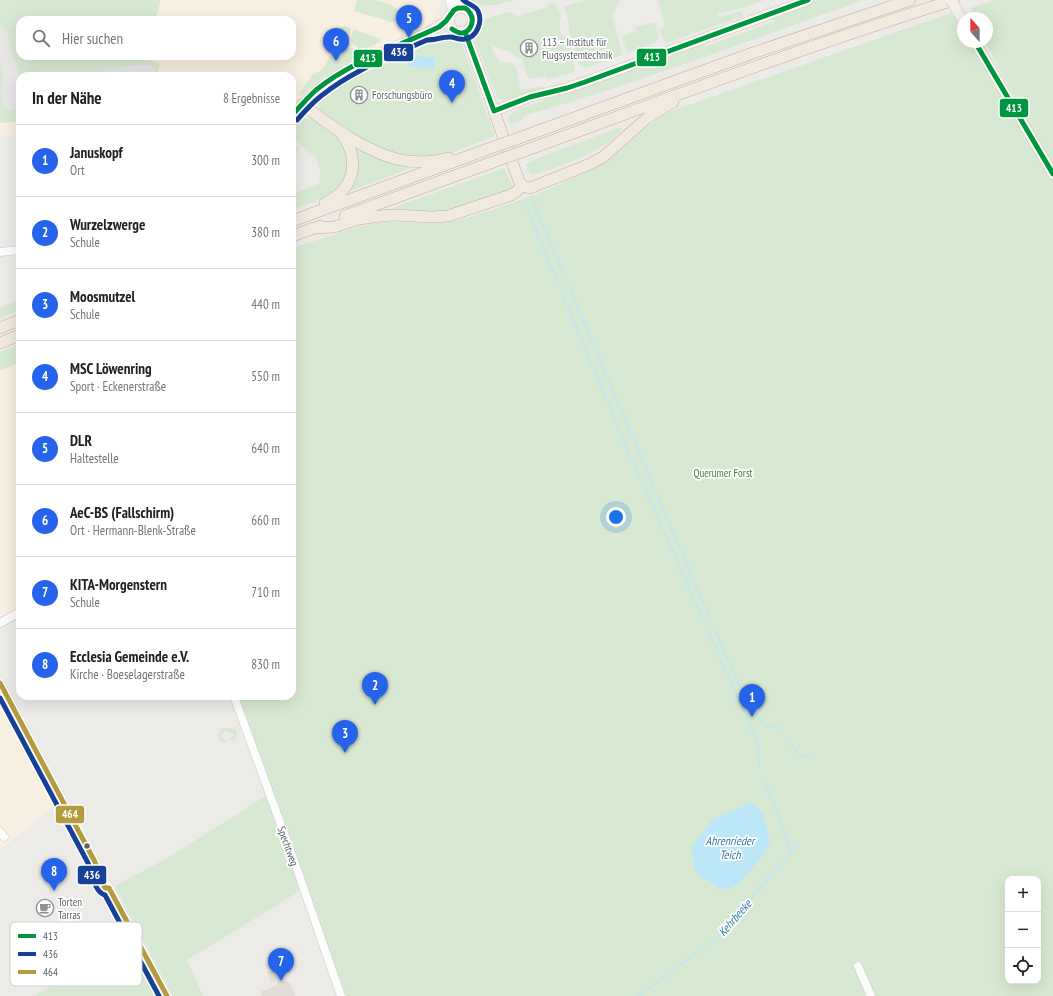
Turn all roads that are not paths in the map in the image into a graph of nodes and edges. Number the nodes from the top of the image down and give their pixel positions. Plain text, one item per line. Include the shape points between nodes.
1 (450, 0) edge
2 (808, 0) edge
3 (910, 0) edge
4 (952, 0) edge
5 (454, 9) edge
6 (958, 12) edge
7 (452, 29) junction
8 (465, 32) junction
9 (426, 33) junction
10 (979, 48) edge
11 (696, 88) junction
12 (303, 104) junction
13 (494, 110) junction
14 (296, 111) edge
15 (340, 132) junction
16 (486, 150) junction
17 (1053, 174) edge
18 (522, 185) junction
19 (296, 219) edge
20 (296, 220) edge
21 (313, 228) junction
22 (296, 234) edge
23 (16, 250) edge
24 (0, 252) edge
25 (16, 322) edge
26 (0, 328) edge
27 (16, 337) edge
28 (0, 343) edge
29 (16, 614) edge
30 (0, 622) edge
31 (0, 683) edge
32 (235, 700) edge
33 (128, 922) edge
34 (142, 948) edge
35 (858, 966) dead end
36 (167, 996) edge
37 (341, 996) edge
38 (871, 996) edge

1 - 5 street
2 - 13 main road via 585,82
3 - 16 highway, bridge via 750,54
4 - 6 main road, bridge
4 - 11 highway
5 - 7 main road via 449,25
5 - 8 main road via 468,11 472,15 473,23
5 - 9 main road via 441,26
7 - 8 main road
7 - 9 main road
8 - 13 main road
9 - 12 main road via 349,68 321,87
10 - 17 main road
11 - 18 highway via 658,110 612,150 590,164 532,187
11 - 21 highway, bridge
12 - 14 street
12 - 15 highway
13 - 18 highway
15 - 16 highway via 375,152 406,161 423,162
15 - 19 highway via 353,156 349,183 334,198
16 - 20 highway
18 - 21 highway via 514,194 448,216 380,216 334,227
21 - 22 highway
23 - 24 street
25 - 26 highway
27 - 28 highway
29 - 30 street
31 - 33 street
32 - 37 street, Spechtweg
34 - 36 street
35 - 38 street

